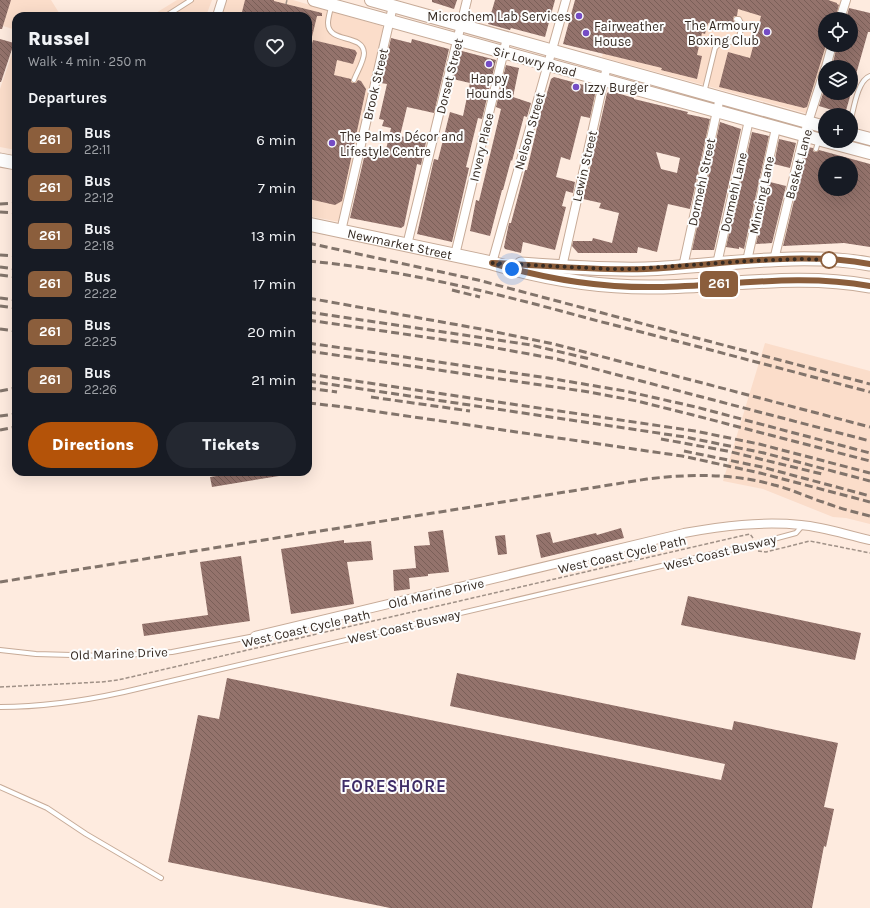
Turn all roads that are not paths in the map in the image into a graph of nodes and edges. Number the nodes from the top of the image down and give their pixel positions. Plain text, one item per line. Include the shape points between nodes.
1 (191, 0) edge
2 (222, 0) edge
3 (314, 0) edge
4 (371, 0) edge
5 (467, 0) edge
6 (566, 0) edge
7 (846, 0) edge
8 (333, 2) edge
9 (393, 6) junction
10 (172, 12) edge
11 (218, 12) edge
12 (842, 12) edge
13 (736, 19) dead end
14 (390, 21) junction
15 (461, 25) junction
16 (507, 38) junction
17 (458, 40) junction
18 (552, 50) junction
19 (503, 52) junction
20 (548, 65) junction
21 (608, 66) junction
22 (870, 76) edge
23 (354, 80) dead end
24 (604, 80) junction
25 (818, 92) edge
26 (704, 93) junction
27 (720, 97) junction
28 (854, 108) edge
29 (717, 111) junction
30 (749, 120) junction
31 (809, 122) junction
32 (818, 125) edge
33 (776, 128) junction
34 (804, 135) junction
35 (858, 136) edge
36 (870, 139) edge
37 (818, 142) edge
38 (846, 148) edge
39 (870, 153) edge
40 (0, 160) edge
41 (12, 162) edge
42 (312, 225) edge
43 (341, 231) junction
44 (407, 245) junction
45 (455, 255) junction
46 (774, 260) junction
47 (747, 261) junction
48 (492, 263) junction
49 (717, 264) junction
50 (870, 264) edge
51 (562, 267) junction
52 (683, 267) junction
53 (870, 286) edge
54 (802, 525) junction
55 (870, 540) edge
56 (255, 636) joint
57 (0, 650) edge
58 (0, 707) edge
59 (0, 787) edge
60 (161, 878) dead end

1 - 10 lane
2 - 11 street
3 - 8 main road, Sir Lowry Road
4 - 9 main road, Sir Lowry Road
5 - 15 street, Dorset Street
6 - 18 street, Nelson Street
7 - 12 street
8 - 14 main road, Sir Lowry Road
8 - 23 lane via 328,24 330,31 357,42 364,52
9 - 14 street, Brook Street
9 - 15 main road, Sir Lowry Road
13 - 26 lane via 739,19 742,25 739,37 728,43 721,42 715,48
14 - 17 main road, Sir Lowry Road
14 - 43 street, Brook Street
15 - 16 main road, Sir Lowry Road
15 - 17 street, Dorset Street
16 - 18 main road, Sir Lowry Road
16 - 19 street, Invery Place
17 - 19 main road, Sir Lowry Road
17 - 44 street, Dorset Street
18 - 20 street, Nelson Street
18 - 21 main road, Sir Lowry Road
19 - 20 main road, Sir Lowry Road
19 - 45 street, Invery Place
20 - 24 main road, Sir Lowry Road
20 - 48 street, Nelson Street
21 - 24 street, Lewin Street
21 - 26 main road, Sir Lowry Road
22 - 28 lane via 861,83
24 - 29 main road, Sir Lowry Road
24 - 51 street, Lewin Street
25 - 31 street, Basket Lane
26 - 27 main road, Sir Lowry Road
27 - 29 street, Dormehl Street
27 - 31 main road, Sir Lowry Road
29 - 30 main road, Sir Lowry Road
29 - 52 street, Dormehl Street
30 - 33 main road, Sir Lowry Road
30 - 49 street, Dormehl Lane
31 - 32 main road, Sir Lowry Road
31 - 34 street, Basket Lane
33 - 34 main road, Sir Lowry Road
33 - 47 street, Mincing Lane
34 - 37 main road, Sir Lowry Road
34 - 46 street, Basket Lane
35 - 36 main road
38 - 39 main road, Sir Lowry Road
40 - 41 main road
42 - 43 main road, Newmarket Street
43 - 44 main road, Newmarket Street
44 - 45 main road, Newmarket Street
45 - 48 main road, Newmarket Street
46 - 47 main road, Newmarket Street
46 - 50 main road, Newmarket Street via 834,260
47 - 49 main road, Newmarket Street
48 - 51 main road, Newmarket Street
48 - 53 main road, Newmarket Street via 567,281 614,286 657,287 784,280 835,281
49 - 52 main road, Newmarket Street
51 - 52 main road, Newmarket Street
54 - 55 street, Old Marine Drive
54 - 56 street, Old Marine Drive via 741,524 684,533
54 - 58 lane, West Coast Busway via 796,533 755,544 98,698 44,705
56 - 57 lane, Old Marine Drive via 172,652 108,656
59 - 60 lane via 47,808

